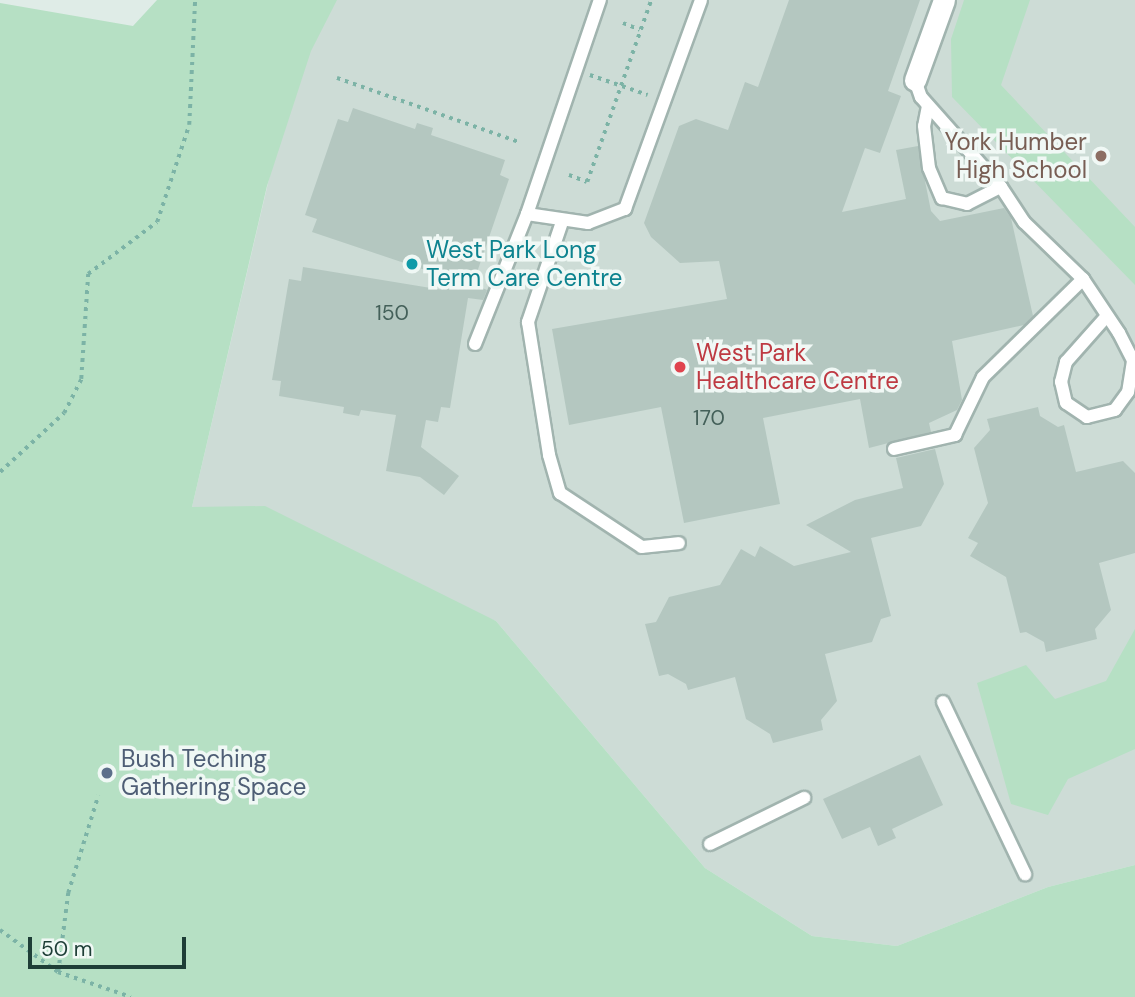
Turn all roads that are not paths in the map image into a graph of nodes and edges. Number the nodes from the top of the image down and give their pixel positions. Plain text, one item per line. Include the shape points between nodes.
1 (600, 0) edge
2 (701, 0) edge
3 (944, 0) edge
4 (915, 80) joint
5 (928, 106) junction
6 (1001, 187) junction
7 (527, 214) junction
8 (562, 222) junction
9 (1083, 279) junction
10 (1106, 317) junction
11 (475, 344) dead end
12 (894, 449) dead end
13 (679, 544) dead end
14 (943, 702) dead end
15 (804, 798) dead end
16 (710, 844) dead end
17 (1025, 874) dead end

1 - 7 lane
2 - 8 lane via 625,209 588,223
3 - 4 street
4 - 5 lane
5 - 6 lane
5 - 6 lane via 924,126 929,168 942,198 967,204
6 - 9 lane via 1024,222
7 - 8 lane
7 - 11 lane
8 - 13 lane via 528,322 549,455 560,493 642,547
9 - 10 lane
9 - 12 lane via 983,377 955,435
10 - 10 lane via 1066,362 1061,382 1066,403 1087,417 1115,410 1128,391 1133,361
14 - 17 lane
15 - 16 lane

